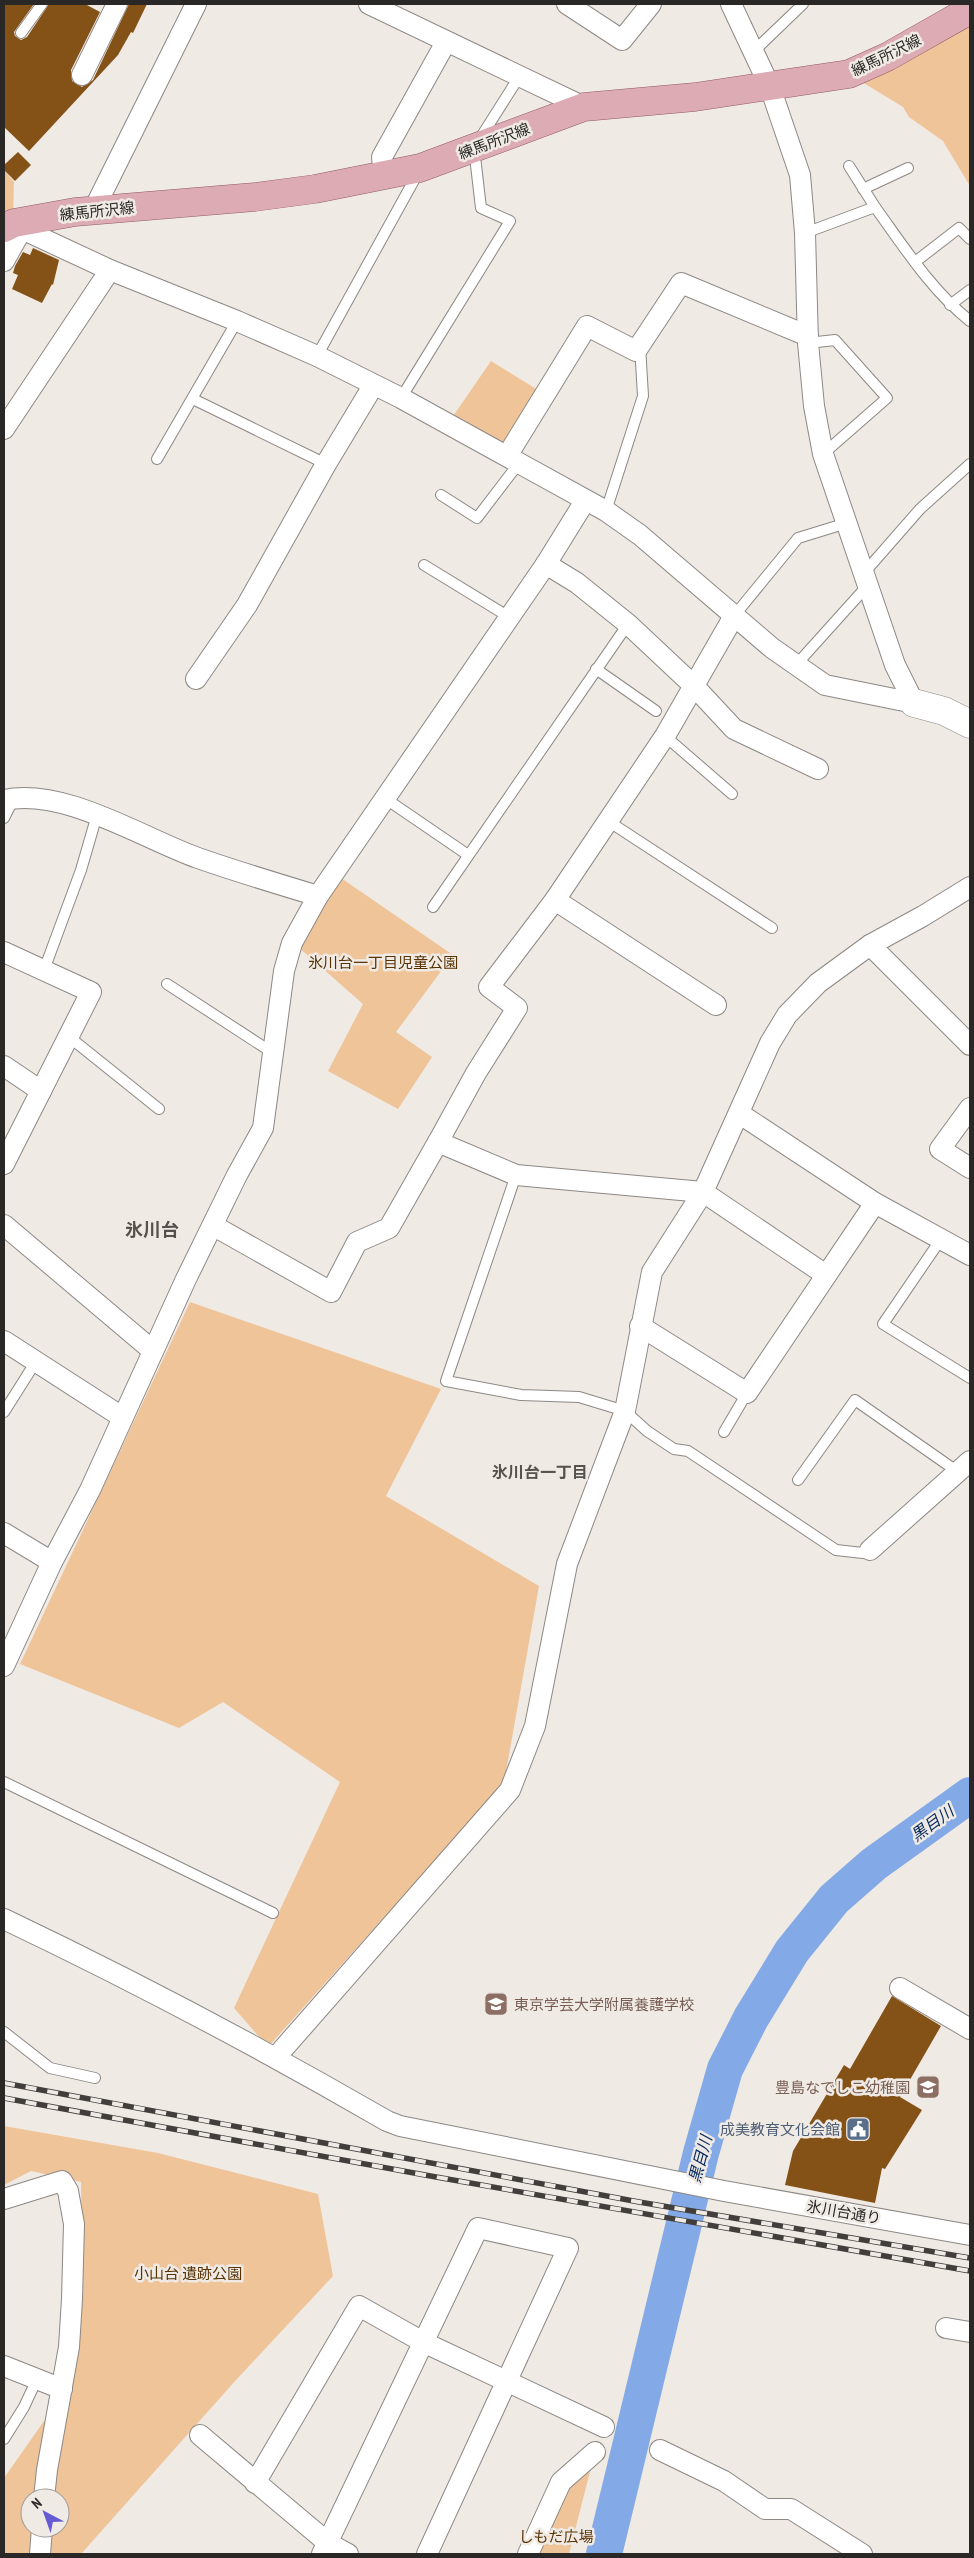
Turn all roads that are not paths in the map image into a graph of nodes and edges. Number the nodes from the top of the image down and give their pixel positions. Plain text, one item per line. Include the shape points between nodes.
1 (42, 4) edge
2 (196, 4) edge
3 (369, 4) edge
4 (567, 4) edge
5 (651, 4) edge
6 (731, 4) edge
7 (803, 4) edge
8 (967, 4) edge
9 (111, 6) edge
10 (970, 8) edge
11 (21, 33) dead end
12 (446, 42) junction
13 (753, 52) junction
14 (82, 74) dead end
15 (519, 77) junction
16 (770, 87) junction
17 (584, 107) junction
18 (474, 148) junction
19 (849, 166) dead end
20 (420, 168) junction
21 (908, 168) dead end
22 (384, 175) junction
23 (863, 189) junction
24 (875, 207) junction
25 (93, 210) junction
26 (13, 227) edge
27 (805, 233) junction
28 (970, 239) edge
29 (4, 261) edge
30 (915, 262) junction
31 (110, 270) junction
32 (970, 290) edge
33 (950, 305) junction
34 (237, 321) junction
35 (970, 321) edge
36 (808, 340) junction
37 (640, 345) junction
38 (317, 356) junction
39 (373, 386) junction
40 (401, 398) junction
41 (193, 399) junction
42 (4, 427) edge
43 (823, 454) junction
44 (157, 459) dead end
45 (513, 459) junction
46 (326, 464) junction
47 (970, 464) edge
48 (441, 495) dead end
49 (585, 501) junction
50 (606, 511) junction
51 (847, 523) junction
52 (546, 564) junction
53 (424, 565) dead end
54 (866, 579) junction
55 (734, 616) junction
56 (509, 617) junction
57 (628, 624) junction
58 (796, 665) junction
59 (596, 669) junction
60 (196, 679) dead end
61 (693, 685) junction
62 (914, 702) junction
63 (656, 711) dead end
64 (970, 724) edge
65 (665, 736) junction
66 (818, 770) dead end
67 (732, 794) dead end
68 (9, 798) edge
69 (386, 799) junction
70 (97, 815) junction
71 (4, 818) edge
72 (608, 821) junction
73 (468, 855) junction
74 (318, 896) junction
75 (966, 896) edge
76 (555, 900) junction
77 (433, 907) dead end
78 (772, 928) dead end
79 (870, 945) junction
80 (4, 952) edge
81 (44, 970) junction
82 (167, 984) dead end
83 (716, 1005) dead end
84 (68, 1036) junction
85 (970, 1045) edge
86 (273, 1053) junction
87 (4, 1066) edge
88 (41, 1091) junction
89 (970, 1108) edge
90 (159, 1109) dead end
91 (740, 1114) junction
92 (438, 1142) junction
93 (4, 1164) edge
94 (970, 1168) edge
95 (516, 1176) junction
96 (703, 1192) junction
97 (875, 1204) junction
98 (4, 1225) edge
99 (214, 1226) junction
100 (940, 1239) junction
101 (970, 1255) edge
102 (826, 1275) junction
103 (640, 1326) junction
104 (4, 1341) edge
105 (152, 1350) junction
106 (35, 1362) junction
107 (970, 1378) edge
108 (747, 1394) junction
109 (625, 1411) junction
110 (4, 1412) edge
111 (122, 1417) junction
112 (724, 1432) dead end
113 (964, 1466) edge
114 (798, 1480) dead end
115 (4, 1532) edge
116 (870, 1550) joint
117 (52, 1562) junction
118 (4, 1666) edge
119 (4, 1782) edge
120 (274, 1913) dead end
121 (4, 1919) edge
122 (900, 1988) dead end
123 (970, 2029) edge
124 (4, 2032) edge
125 (276, 2057) junction
126 (94, 2078) dead end
127 (4, 2199) edge
128 (970, 2235) edge
129 (946, 2328) dead end
130 (970, 2332) edge
131 (423, 2342) junction
132 (4, 2366) edge
133 (36, 2379) junction
134 (508, 2382) junction
135 (62, 2389) junction
136 (604, 2427) dead end
137 (200, 2435) dead end
138 (4, 2438) edge
139 (660, 2450) dead end
140 (596, 2452) dead end
141 (256, 2483) junction
142 (45, 2488) edge
143 (41, 2538) edge
144 (325, 2548) edge
145 (40, 2554) edge
146 (348, 2554) edge
147 (427, 2554) edge
148 (528, 2554) edge
149 (862, 2554) edge

1 - 11 lane
2 - 25 street
3 - 12 street
4 - 5 street via 622,40
6 - 13 street
7 - 13 lane
8 - 10 street
9 - 14 street
10 - 16 main road, 練馬所沢線 via 887,57 849,74
12 - 15 street
12 - 22 street via 382,157
13 - 16 street
15 - 17 street
15 - 18 lane
16 - 17 main road, 練馬所沢線
16 - 27 street via 800,175
17 - 18 main road, 練馬所沢線
18 - 20 main road, 練馬所沢線
18 - 40 lane via 480,208 510,221
19 - 23 lane
20 - 22 main road, 練馬所沢線
20 - 38 lane
21 - 23 lane
22 - 25 main road, 練馬所沢線 via 255,197
23 - 24 lane
24 - 27 lane
24 - 30 lane
25 - 26 main road, 練馬所沢線
26 - 29 street
26 - 31 street
27 - 36 street
28 - 30 lane via 959,228
30 - 33 lane
31 - 34 street
31 - 42 street
32 - 33 lane
33 - 35 lane
34 - 38 street
34 - 41 lane
36 - 37 street via 681,284
36 - 43 street via 814,406
36 - 43 lane via 835,340 887,398
37 - 45 street via 636,351 587,326
37 - 50 lane via 643,396
38 - 39 street
39 - 40 street
39 - 46 street
40 - 45 street
41 - 44 lane
41 - 46 lane
43 - 51 street
45 - 48 lane via 477,518
45 - 49 street
46 - 60 street via 247,605
47 - 54 lane via 920,509
49 - 50 street
49 - 52 street
50 - 55 street via 640,535
51 - 54 street
51 - 55 lane via 798,538
52 - 56 street
52 - 57 street via 577,583
53 - 56 lane
54 - 58 lane
54 - 62 street via 895,665
55 - 58 street
55 - 61 street
56 - 69 street
57 - 59 lane
57 - 61 street
58 - 62 street via 825,685
59 - 63 lane
59 - 73 lane
61 - 65 street
61 - 66 street via 734,729
62 - 64 street via 944,711
65 - 67 lane
65 - 72 street
68 - 70 street via 38,798
68 - 71 lane
69 - 73 lane
69 - 74 street
70 - 74 street via 197,858
70 - 81 lane via 81,870
72 - 76 street
72 - 78 lane
73 - 77 lane
74 - 86 street via 292,943 286,962
75 - 79 street
76 - 83 street
76 - 92 street via 489,987 518,1008 476,1073
79 - 85 street
79 - 91 street via 818,983 787,1015 770,1043
80 - 81 street
81 - 84 street via 91,992
82 - 86 lane
84 - 88 street
84 - 90 lane
86 - 99 street via 263,1128
87 - 88 street
88 - 93 street
89 - 94 street via 940,1149
91 - 96 street
91 - 97 street
92 - 95 street
92 - 99 street via 389,1228 357,1242 331,1292
95 - 96 street
95 - 109 lane via 446,1381 520,1395 579,1397
96 - 102 street
96 - 103 street via 652,1272
97 - 100 street
97 - 102 street
98 - 105 street
99 - 105 street
100 - 101 street
100 - 107 lane via 883,1324
102 - 108 street
103 - 108 street
103 - 109 street
104 - 106 street
105 - 111 street
106 - 110 lane
106 - 111 street
108 - 112 lane
109 - 116 lane via 674,1449 688,1451 836,1550 863,1554
109 - 125 street via 567,1564 535,1726 510,1790
111 - 117 street via 90,1490
113 - 114 lane via 855,1400
113 - 116 street
115 - 117 street
117 - 118 street
119 - 120 lane
121 - 125 street, 氷川台通り
122 - 123 street
124 - 126 lane via 50,2068
125 - 128 street, 氷川台通り via 400,2126 719,2190
127 - 135 street via 62,2181 68,2190 74,2224 72,2299
129 - 130 street
131 - 134 street
131 - 134 street via 478,2228 568,2248
131 - 141 street via 359,2306
131 - 144 street
132 - 133 street
133 - 135 street
133 - 138 lane via 24,2407
134 - 136 street
134 - 147 street
135 - 142 street
137 - 141 street
139 - 149 street via 724,2481 765,2509 791,2509
140 - 148 street via 561,2482
141 - 144 street
143 - 145 street
144 - 146 street

